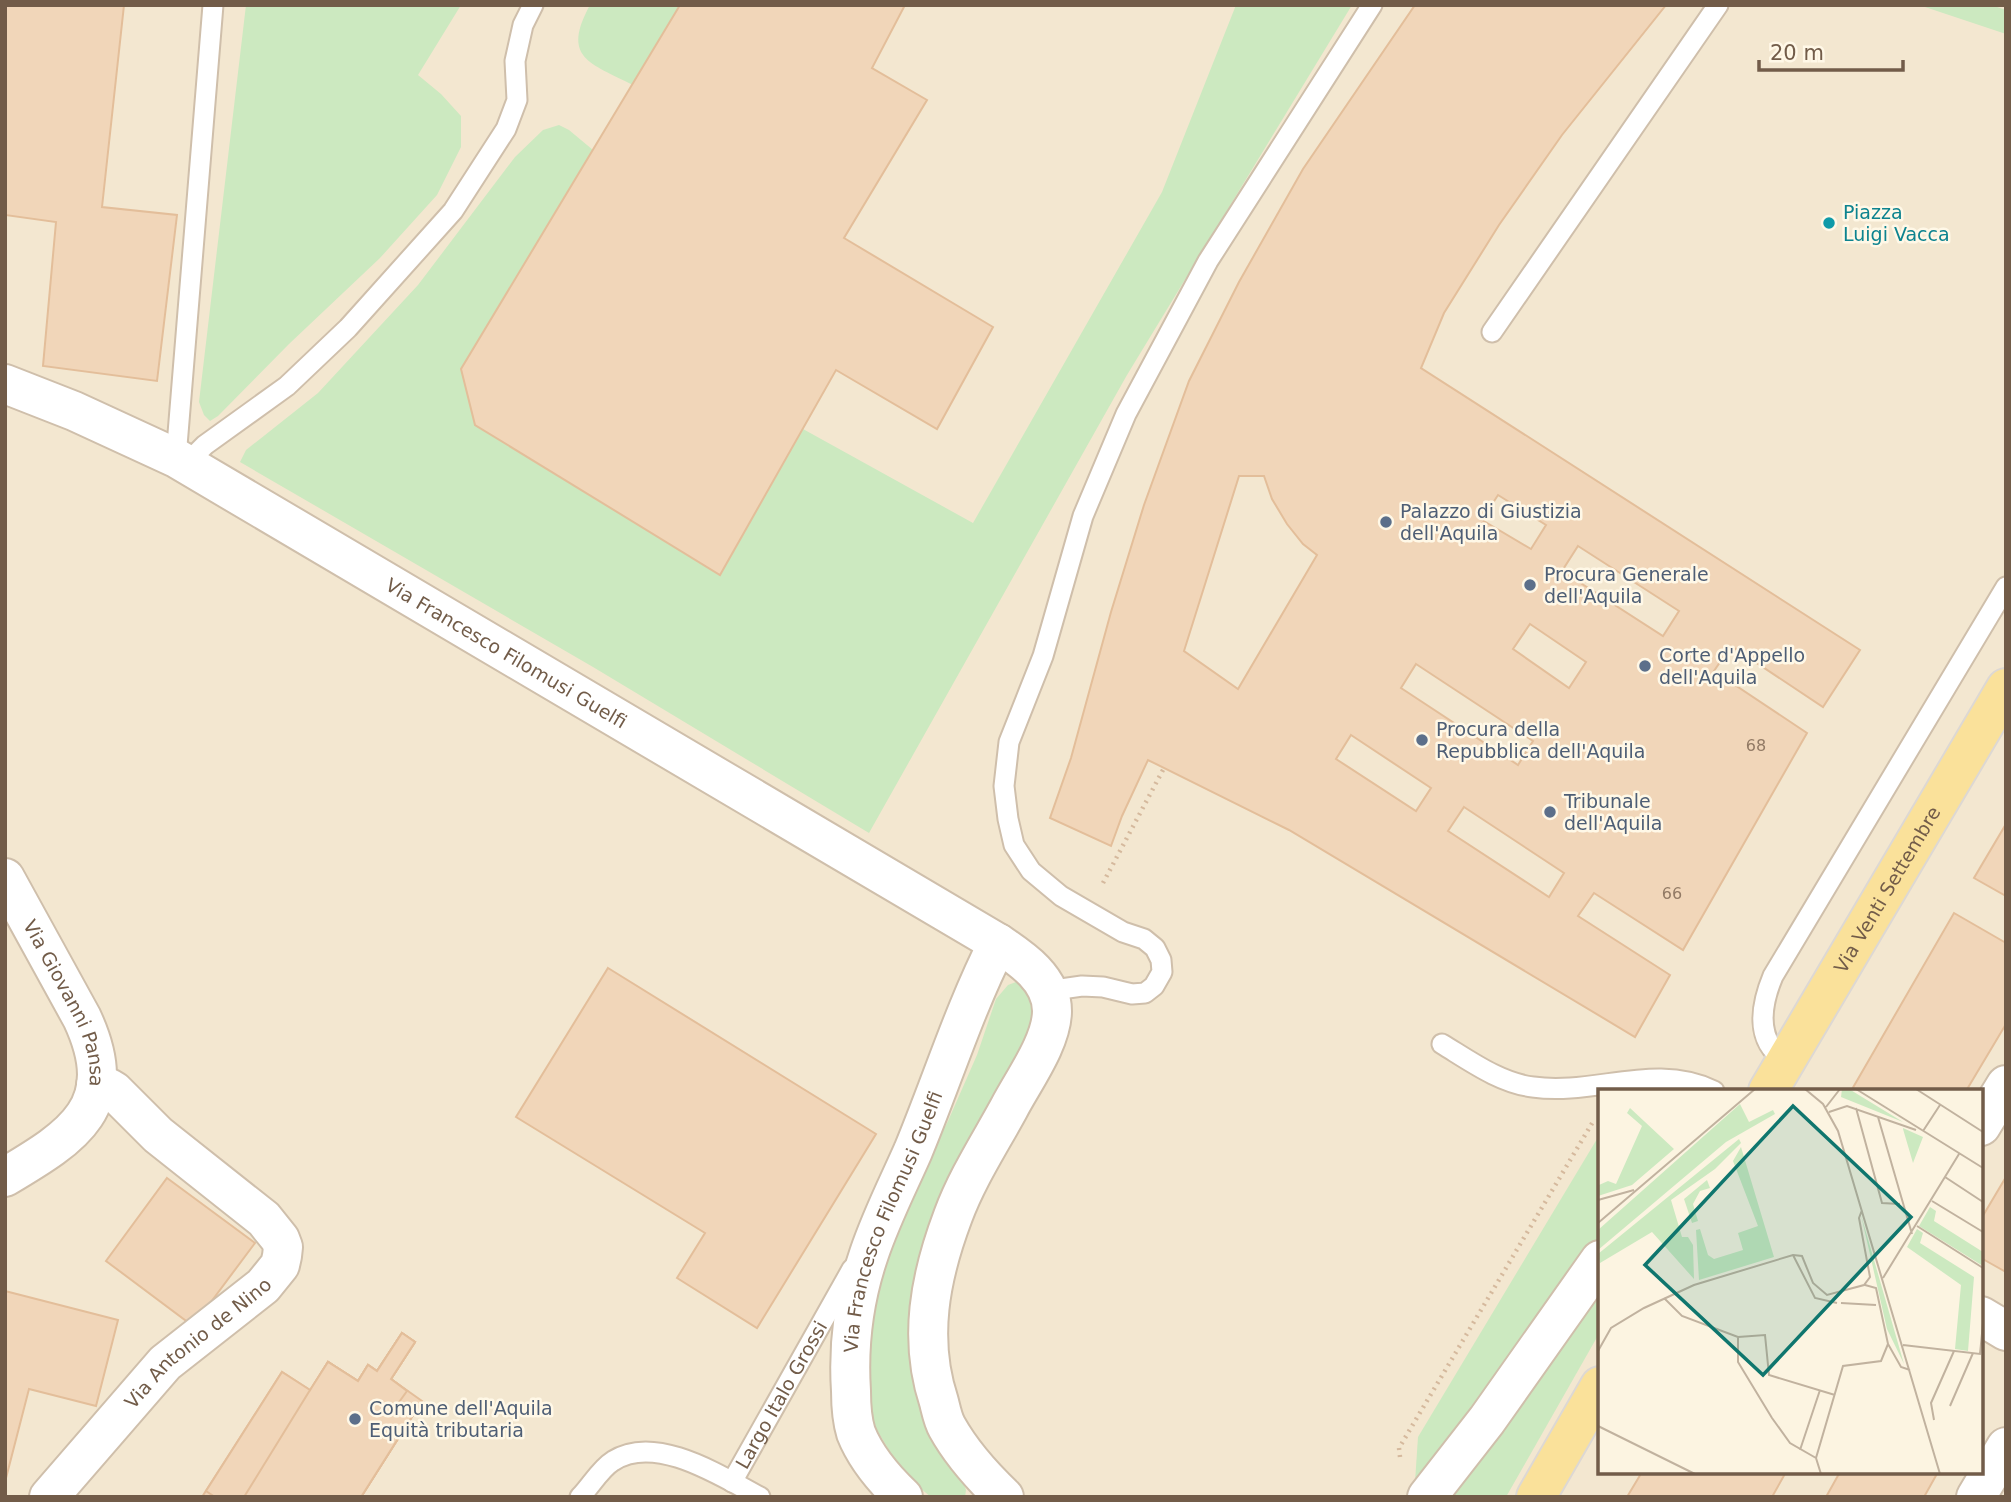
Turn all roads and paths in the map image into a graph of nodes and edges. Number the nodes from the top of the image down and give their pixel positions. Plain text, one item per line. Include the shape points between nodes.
1 (213, 5) edge
2 (533, 5) edge
3 (1372, 5) edge
4 (1718, 5) edge
5 (1492, 332) dead end
6 (5, 384) edge
7 (181, 461) junction
8 (2006, 587) edge
9 (2006, 688) edge
10 (1164, 768) dead end
11 (1119, 853) dead end
12 (5, 878) edge
13 (998, 943) junction
14 (1047, 991) junction
15 (1442, 1044) dead end
16 (1777, 1076) edge
17 (96, 1085) junction
18 (2006, 1085) edge
19 (1710, 1089) edge
20 (1598, 1116) edge
21 (1983, 1123) edge
22 (5, 1177) edge
23 (887, 1206) junction
24 (1598, 1262) edge
25 (1983, 1317) edge
26 (2006, 1331) edge
27 (1598, 1389) edge
28 (2006, 1447) edge
29 (1401, 1460) dead end
30 (732, 1482) junction
31 (49, 1497) edge
32 (580, 1497) edge
33 (760, 1497) edge
34 (903, 1497) edge
35 (1004, 1497) edge
36 (1427, 1497) edge
37 (1536, 1497) edge
38 (1976, 1497) edge

1 - 7 lane
2 - 7 lane via 515,61 516,100 506,129 453,211 348,328 287,386
3 - 14 lane via 1208,261 1126,414 1083,516 1042,656 1009,742 1004,786 1008,818 1014,845 1031,871 1060,896 1144,939 1155,948 1162,972 1145,993 1082,985
4 - 5 lane
6 - 7 street, Via Francesco Filomusi Guelfi
7 - 13 street, Via Francesco Filomusi Guelfi
8 - 16 lane via 1773,976 1764,1002 1763,1026
9 - 16 main road, Via Venti Settembre
10 - 11 path
12 - 17 street, Via Giovanni Pansa via 90,1035
13 - 14 street, Via Francesco Filomusi Guelfi via 1025,962
13 - 23 street, Via Francesco Filomusi Guelfi
14 - 35 street via 1052,1011 1046,1039 954,1214 939,1256 928,1318 932,1383 946,1424 966,1457
15 - 19 lane via 1505,1080 1532,1087 1647,1078 1679,1080
17 - 22 street, Via Giovanni Pansa via 88,1113 78,1126
17 - 31 street, Via Antonio de Nino via 114,1091 158,1135 264,1219 280,1240 282,1256 269,1280 165,1363
18 - 21 street
20 - 29 path via 1399,1448
23 - 30 lane, Largo Italo Grossi
23 - 34 street, Via Francesco Filomusi Guelfi via 856,1298 849,1361 855,1430 882,1476
24 - 36 street
25 - 26 street
27 - 37 main road
28 - 38 street
30 - 32 lane via 666,1454 641,1451 610,1462
30 - 33 lane, Largo Italo Grossi

